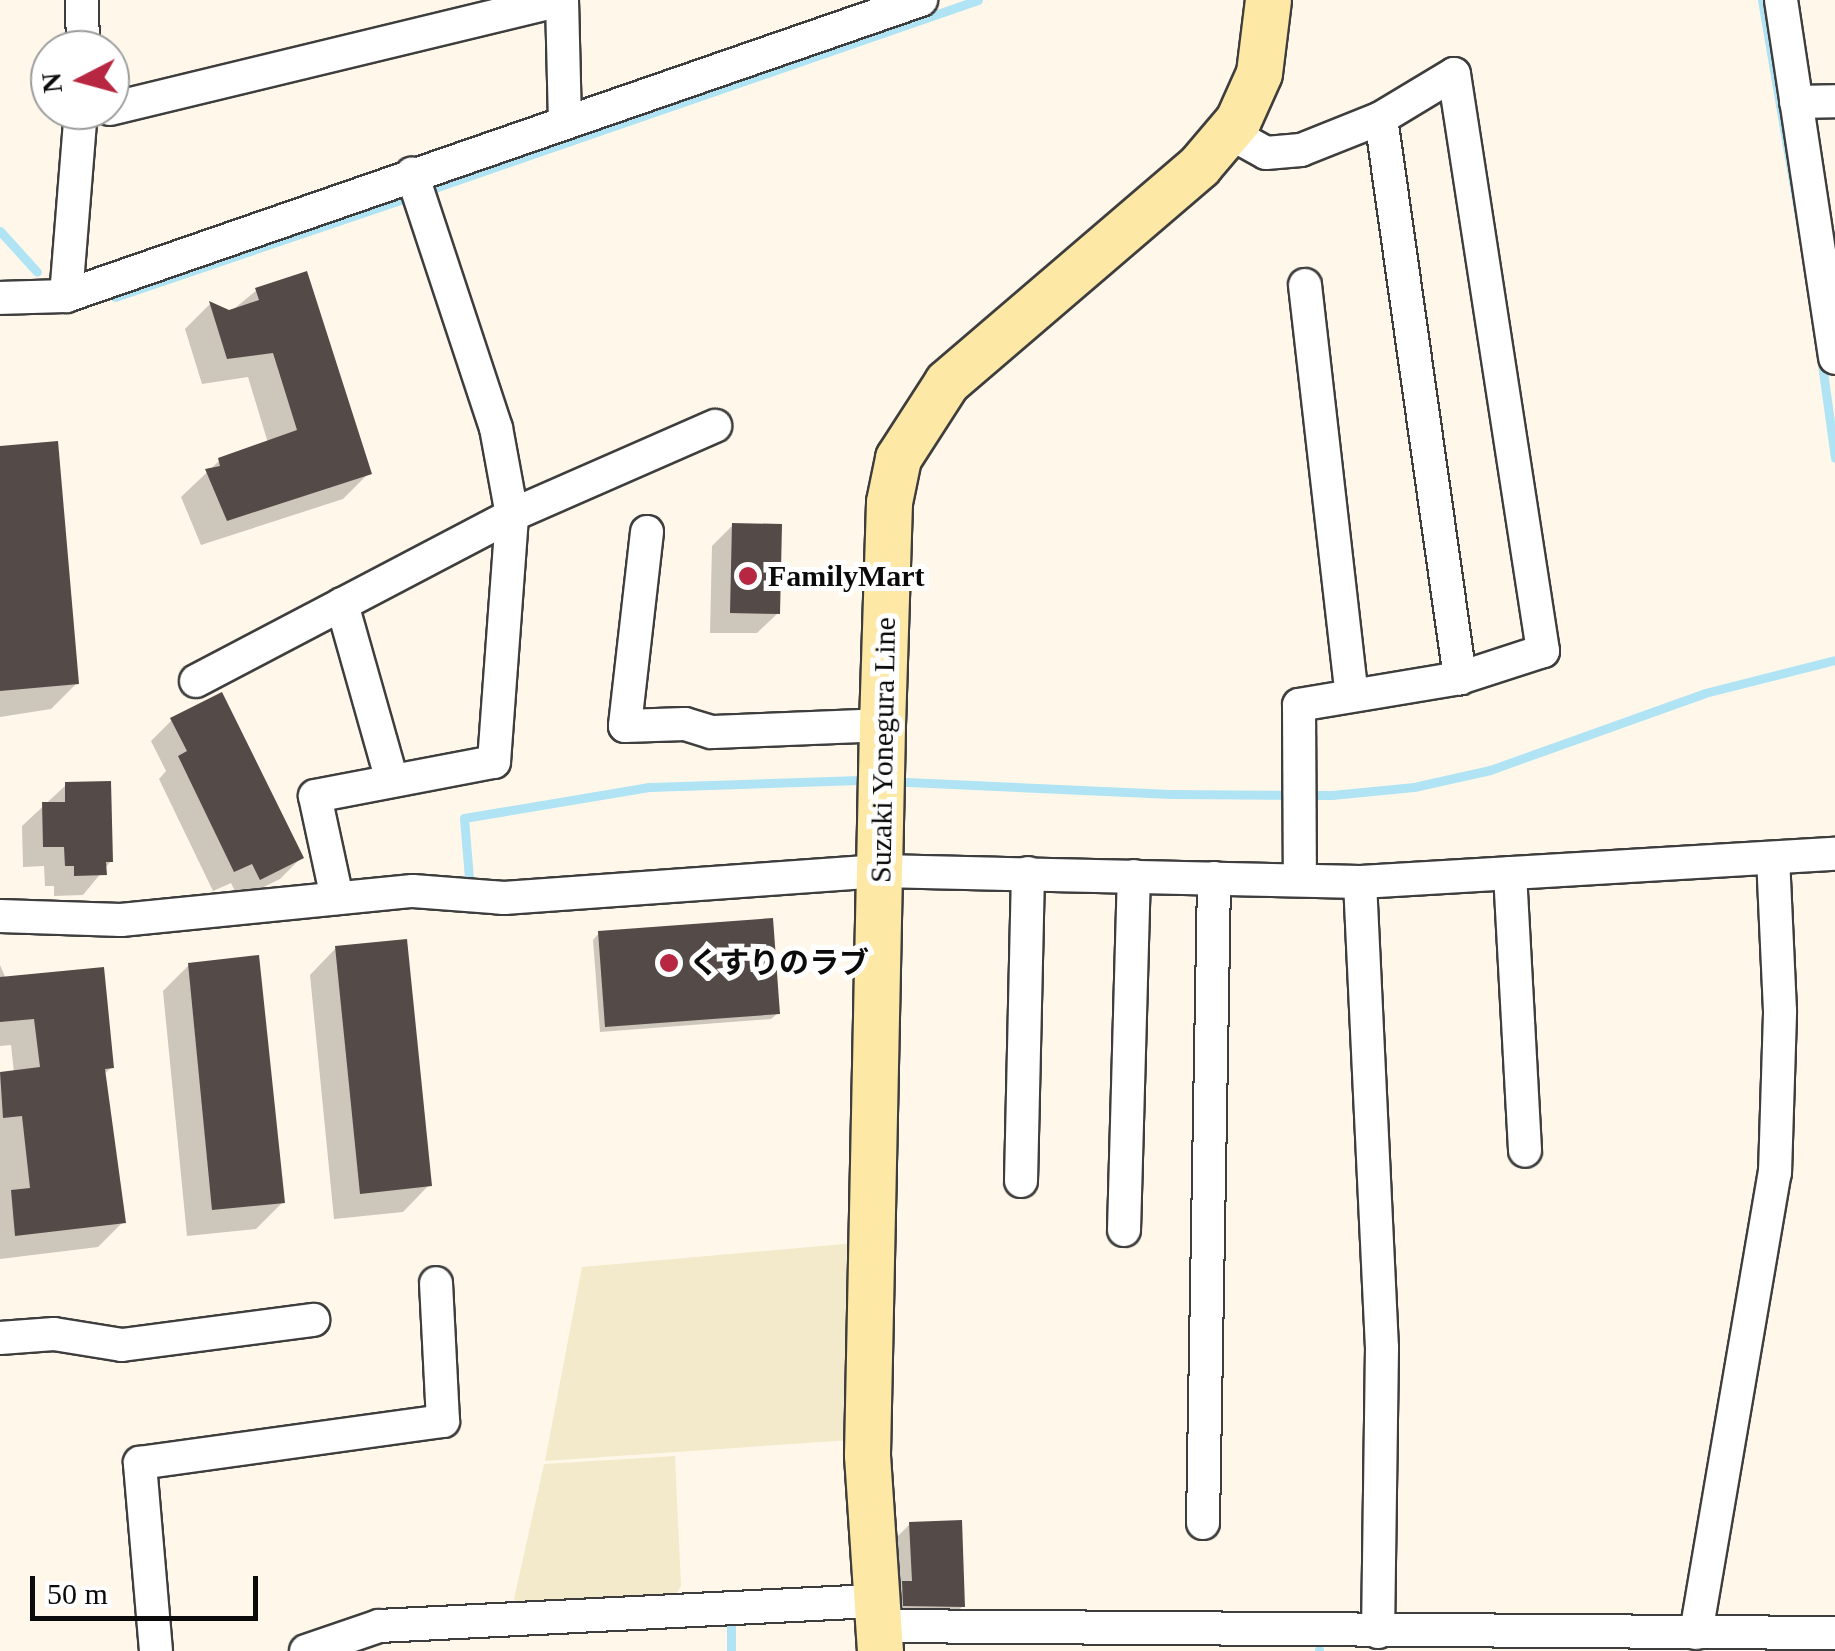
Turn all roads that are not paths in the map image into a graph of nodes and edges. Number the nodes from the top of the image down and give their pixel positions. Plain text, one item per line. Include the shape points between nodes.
1 (82, 0) edge
2 (560, 0) edge
3 (921, 0) edge
4 (1268, 0) edge
5 (1781, 0) edge
6 (83, 30) edge
7 (1835, 100) edge
8 (130, 102) edge
9 (1796, 102) junction
10 (1381, 118) junction
11 (565, 122) junction
12 (91, 130) edge
13 (1228, 132) junction
14 (416, 187) junction
15 (1304, 285) dead end
16 (66, 296) junction
17 (0, 298) edge
18 (1835, 358) edge
19 (715, 426) dead end
20 (512, 515) junction
21 (646, 532) dead end
22 (342, 604) junction
23 (1460, 678) junction
24 (196, 681) dead end
25 (1352, 696) junction
26 (882, 726) junction
27 (391, 777) junction
28 (1835, 854) edge
29 (1773, 859) junction
30 (880, 871) junction
31 (1028, 873) junction
32 (1510, 874) junction
33 (1134, 876) junction
34 (1214, 878) junction
35 (1300, 880) junction
36 (1360, 882) junction
37 (337, 898) junction
38 (0, 916) edge
39 (1525, 1151) dead end
40 (1021, 1181) dead end
41 (1124, 1230) dead end
42 (436, 1283) dead end
43 (313, 1320) dead end
44 (0, 1338) edge
45 (1203, 1523) dead end
46 (878, 1626) edge
47 (1378, 1632) junction
48 (1835, 1632) edge
49 (1696, 1633) junction
50 (1340, 1641) edge
51 (156, 1651) edge
52 (306, 1651) edge

1 - 6 street
2 - 8 street
2 - 11 street
3 - 11 street
4 - 13 main road, Suzaki Yonegura Line via 1259,73
5 - 9 street
7 - 9 street
9 - 18 street
10 - 13 street via 1300,150 1266,153
10 - 23 street
10 - 23 street via 1454,74 1543,651
11 - 14 street
12 - 16 street
13 - 26 main road, Suzaki Yonegura Line via 1200,166 980,351 921,416 898,458 889,502
14 - 16 street
14 - 20 street via 496,428
15 - 25 street
16 - 17 street
19 - 20 street
20 - 22 street
20 - 27 street via 494,762
21 - 26 street via 625,726 685,724 711,732
22 - 24 street
22 - 27 street
23 - 25 street
25 - 35 street via 1299,705
26 - 30 main road, Suzaki Yonegura Line
27 - 37 street via 316,796
28 - 29 street
29 - 32 street
29 - 49 street via 1780,1011 1774,1172
30 - 31 street
30 - 37 street via 504,898 413,891
30 - 46 main road, Suzaki Yonegura Line via 867,1454
31 - 33 street
31 - 40 street
32 - 36 street
32 - 39 street
33 - 34 street
33 - 41 street
34 - 35 street
34 - 45 street
35 - 36 street
36 - 47 street via 1382,1348
37 - 38 street via 122,920
42 - 51 street via 443,1422 140,1463
43 - 44 street via 122,1346 54,1334
46 - 50 street
46 - 52 street via 379,1626
47 - 49 street
47 - 50 street
48 - 49 street

